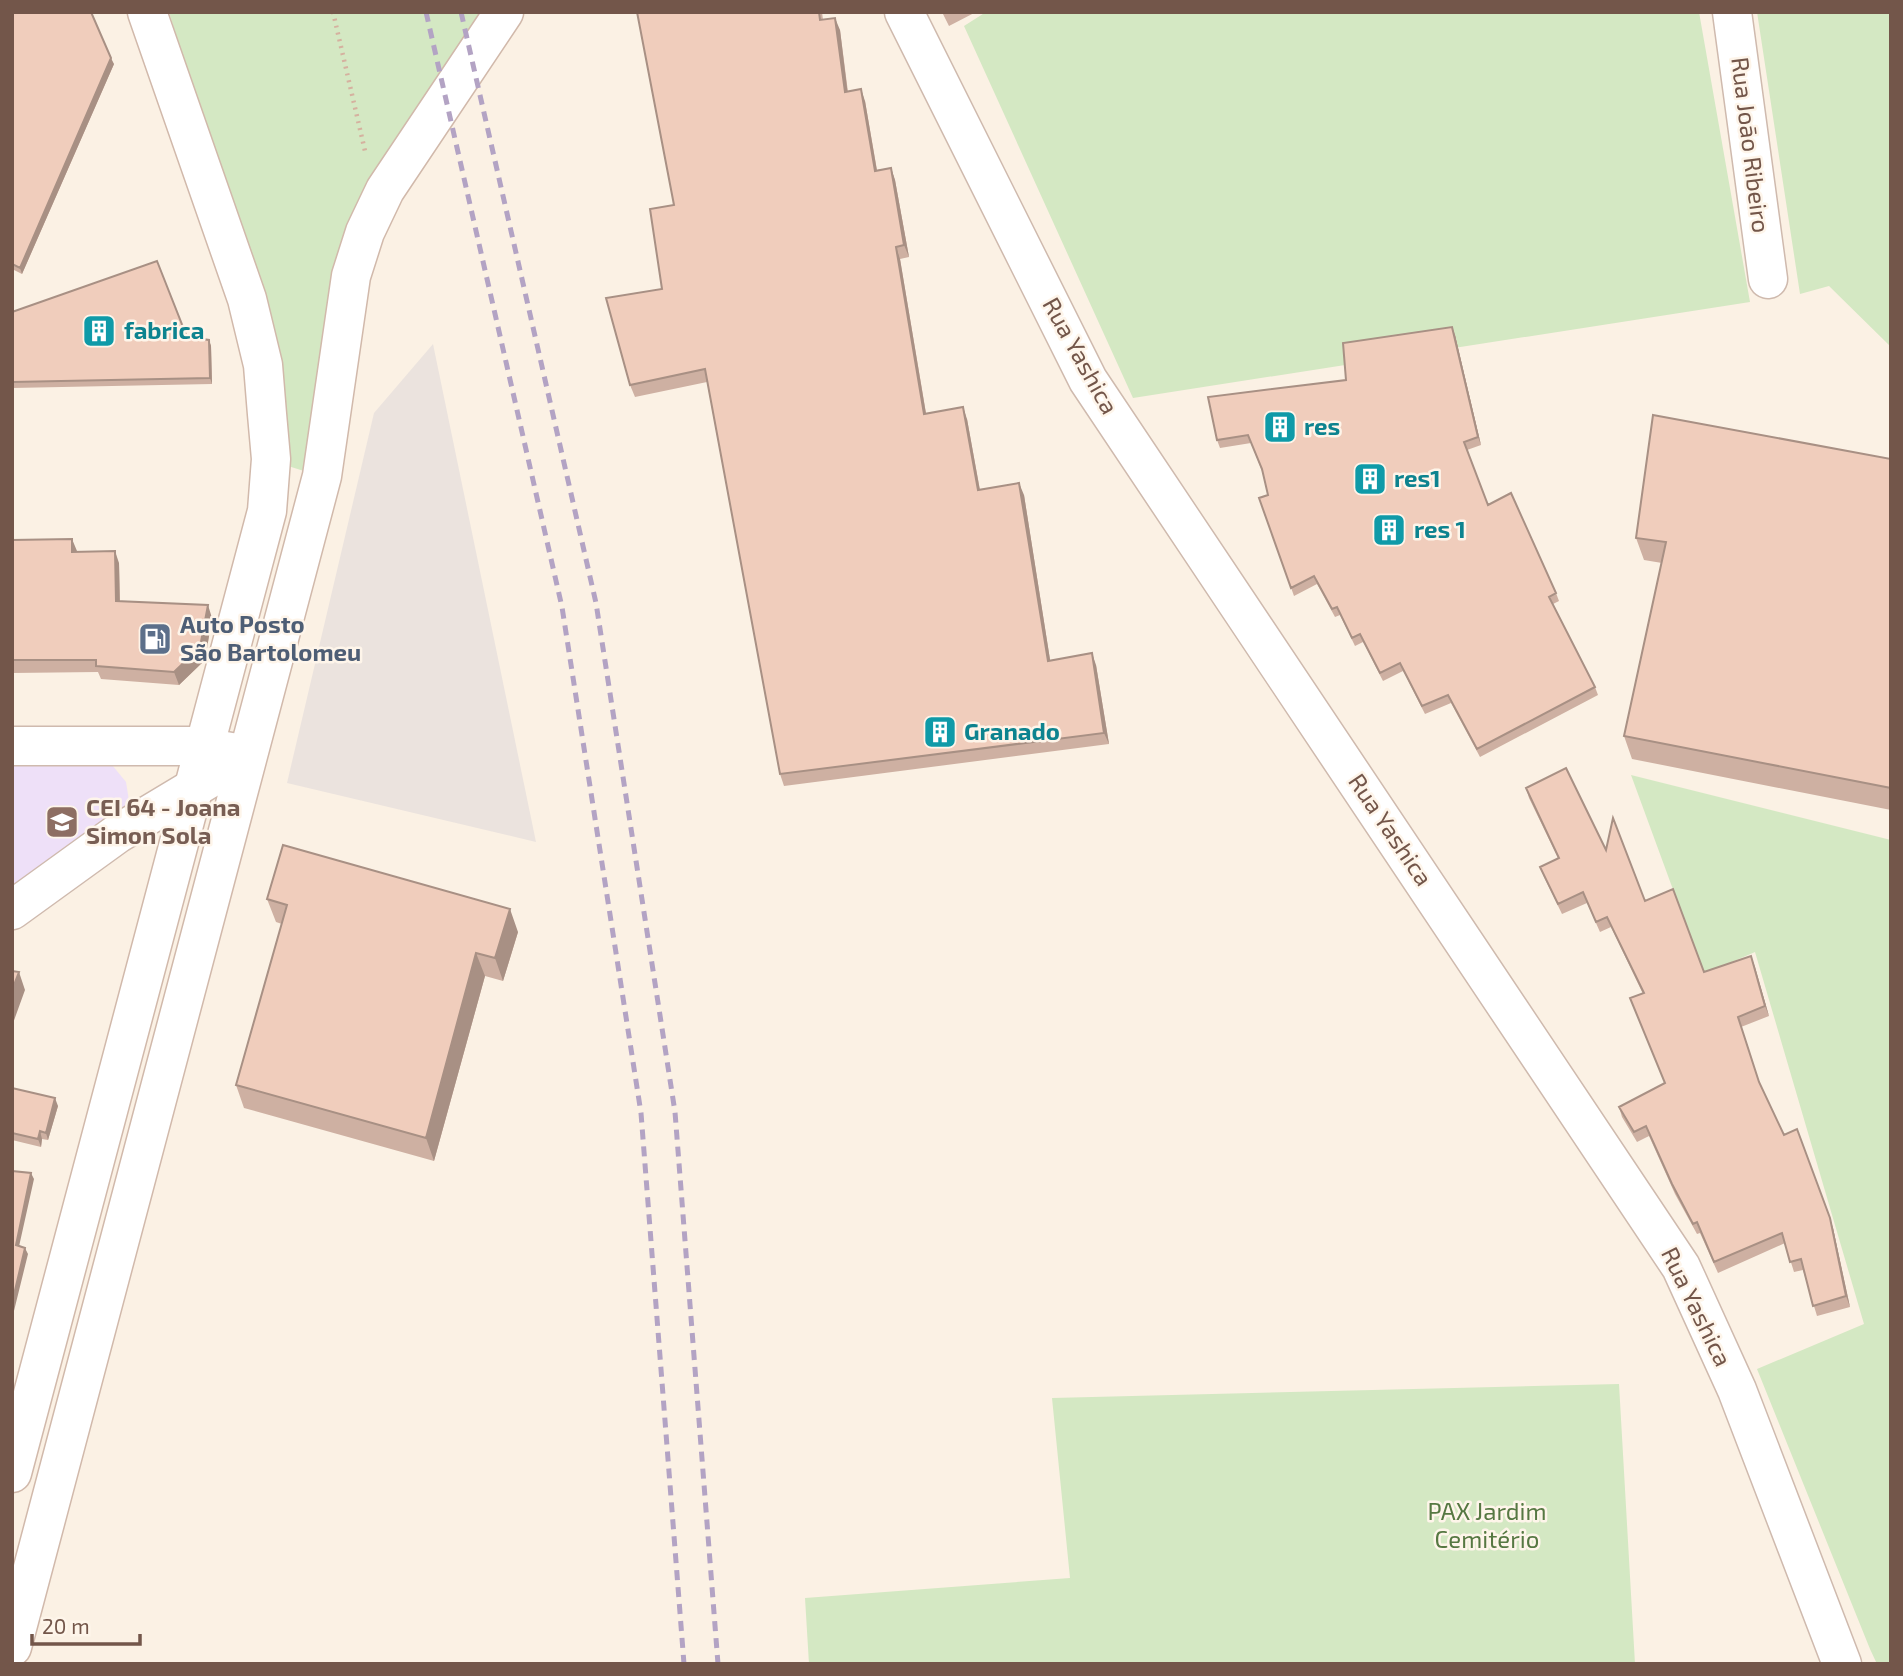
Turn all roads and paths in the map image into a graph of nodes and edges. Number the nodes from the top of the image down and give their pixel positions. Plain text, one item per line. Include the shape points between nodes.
1 (147, 12) edge
2 (333, 12) edge
3 (504, 12) edge
4 (904, 12) edge
5 (1732, 12) edge
6 (385, 190) junction
7 (1768, 279) dead end
8 (12, 746) edge
9 (205, 747) junction
10 (247, 755) junction
11 (195, 787) junction
12 (12, 909) edge
13 (12, 1474) edge
14 (21, 1576) edge
15 (12, 1647) edge
16 (1842, 1664) edge

1 - 9 main road via 247,299 263,365 271,459 267,511
2 - 6 path via 371,179
3 - 6 main road
4 - 16 main road, Rua Yashica via 1088,380 1682,1267 1737,1390
5 - 7 main road, Rua Joāo Ribeiro
6 - 10 main road via 351,276 322,476
8 - 9 main road
9 - 10 main road
9 - 11 main road
10 - 11 main road
10 - 14 main road
11 - 12 main road via 117,834
11 - 13 main road
14 - 15 main road

